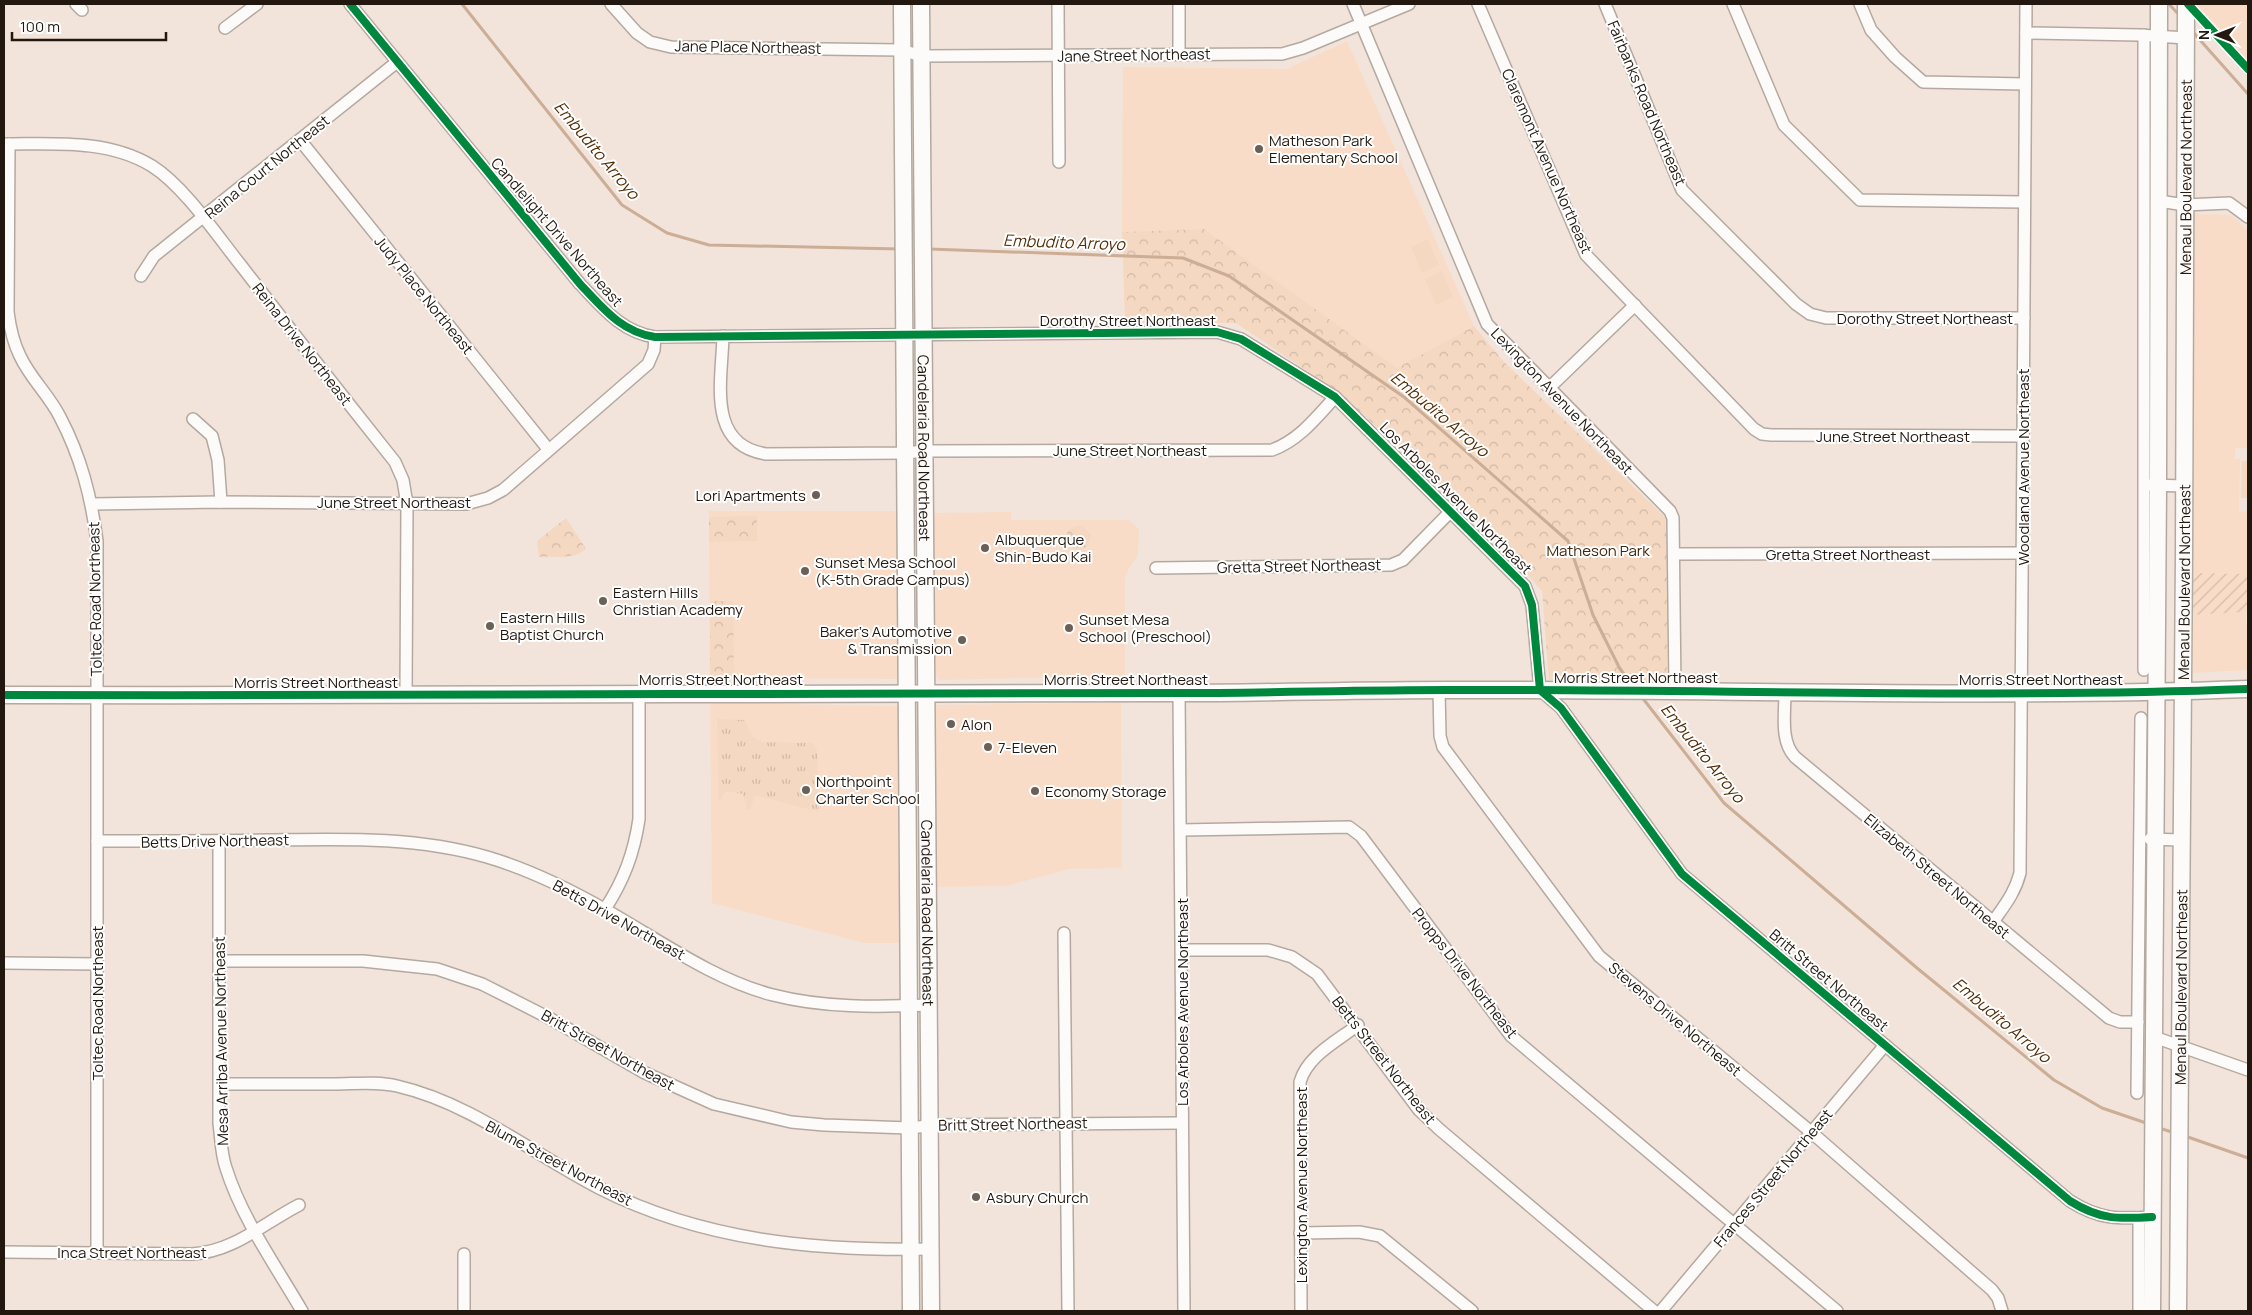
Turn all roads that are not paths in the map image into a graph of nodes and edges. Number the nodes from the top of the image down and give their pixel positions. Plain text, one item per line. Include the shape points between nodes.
1 (257, 4) edge
2 (350, 4) edge
3 (611, 4) edge
4 (902, 4) edge
5 (922, 4) edge
6 (1058, 4) edge
7 (1179, 4) edge
8 (1353, 4) edge
9 (1409, 4) edge
10 (1478, 4) edge
11 (1605, 4) edge
12 (1733, 4) edge
13 (1860, 4) edge
14 (2026, 4) edge
15 (2186, 5) edge
16 (2159, 10) edge
17 (1362, 24) junction
18 (225, 28) dead end
19 (2026, 33) junction
20 (2152, 36) junction
21 (2186, 38) junction
22 (902, 50) junction
23 (1179, 54) junction
24 (921, 56) junction
25 (1058, 56) junction
26 (397, 62) junction
27 (2024, 84) junction
28 (300, 140) junction
29 (6, 144) edge
30 (1059, 162) dead end
31 (2159, 201) junction
32 (2024, 202) junction
33 (2185, 205) junction
34 (2248, 217) edge
35 (203, 218) junction
36 (142, 276) dead end
37 (1635, 305) junction
38 (1826, 318) joint
39 (2024, 318) junction
40 (904, 335) junction
41 (924, 335) junction
42 (655, 336) junction
43 (723, 336) junction
44 (1549, 388) junction
45 (1335, 397) junction
46 (193, 419) dead end
47 (1762, 434) joint
48 (2023, 436) junction
49 (548, 449) junction
50 (925, 451) junction
51 (905, 453) junction
52 (2151, 485) junction
53 (2184, 486) junction
54 (221, 502) junction
55 (92, 504) junction
56 (407, 504) junction
57 (1451, 511) junction
58 (1674, 554) junction
59 (2022, 554) junction
60 (1156, 568) dead end
61 (2144, 670) dead end
62 (2248, 689) edge
63 (1439, 690) junction
64 (1540, 690) junction
65 (1675, 690) junction
66 (926, 692) junction
67 (1785, 692) junction
68 (2182, 692) junction
69 (638, 693) junction
70 (1179, 693) junction
71 (2022, 693) junction
72 (2155, 693) junction
73 (907, 694) junction
74 (4, 695) edge
75 (406, 695) junction
76 (98, 696) junction
77 (2141, 718) dead end
78 (1181, 830) junction
79 (2148, 839) junction
80 (2180, 840) junction
81 (97, 841) junction
82 (219, 841) junction
83 (605, 909) junction
84 (1992, 922) junction
85 (1064, 933) dead end
86 (1182, 950) junction
87 (219, 961) junction
88 (4, 964) edge
89 (97, 964) junction
90 (908, 1006) junction
91 (929, 1006) junction
92 (2138, 1022) junction
93 (1358, 1025) junction
94 (2154, 1037) junction
95 (1884, 1045) junction
96 (2180, 1046) junction
97 (2248, 1070) edge
98 (220, 1084) junction
99 (2137, 1093) dead end
100 (1067, 1123) junction
101 (1182, 1123) junction
102 (929, 1125) junction
103 (909, 1128) junction
104 (1811, 1132) junction
105 (299, 1205) dead end
106 (2146, 1218) junction
107 (1735, 1223) junction
108 (255, 1231) junction
109 (1300, 1233) junction
110 (911, 1249) junction
111 (930, 1249) junction
112 (4, 1252) edge
113 (97, 1253) junction
114 (464, 1254) dead end
115 (302, 1311) edge
116 (464, 1311) edge
117 (911, 1311) edge
118 (931, 1311) edge
119 (1068, 1311) edge
120 (1184, 1311) edge
121 (1302, 1311) edge
122 (1472, 1311) edge
123 (1654, 1311) edge
124 (1661, 1311) edge
125 (1837, 1311) edge
126 (2002, 1311) edge
127 (2138, 1311) edge
128 (2152, 1311) edge
129 (2178, 1311) edge

1 - 18 street
2 - 26 street, Candlelight Drive Northeast
3 - 22 street, Jane Place Northeast via 637,33 650,42 671,47
4 - 22 main road, Candelaria Road Northeast
5 - 24 main road, Candelaria Road Northeast
6 - 25 street
7 - 23 street
8 - 17 street, Lexington Avenue Northeast
9 - 17 street, Jane Street Northeast
10 - 37 street, Claremont Avenue Northeast via 1586,255
11 - 38 street, Fairbanks Road Northeast via 1682,190 1796,304 1810,314
12 - 32 street via 1784,125 1860,200
13 - 27 street via 1871,30 1923,82
14 - 19 street, Woodland Avenue Northeast
15 - 21 main road, Menaul Boulevard Northeast
16 - 20 main road, Menaul Boulevard Northeast
17 - 23 street, Jane Street Northeast via 1282,54
17 - 44 street, Lexington Avenue Northeast via 1487,324
19 - 20 street
19 - 27 street, Woodland Avenue Northeast
20 - 21 street
20 - 31 main road, Menaul Boulevard Northeast
20 - 52 street
21 - 33 main road, Menaul Boulevard Northeast
22 - 24 street, Jane Street Northeast
22 - 40 main road, Candelaria Road Northeast
23 - 25 street, Jane Street Northeast
24 - 25 street, Jane Street Northeast
24 - 41 main road, Candelaria Road Northeast
25 - 30 street
26 - 28 street, Reina Court Northeast
26 - 42 street, Candlelight Drive Northeast via 580,284 617,322
27 - 32 street, Woodland Avenue Northeast
28 - 35 street, Reina Court Northeast
28 - 49 street, Judy Place Northeast
29 - 35 street, Reina Drive Northeast via 87,145 128,155 169,178
29 - 55 street, Toltec Road Northeast via 8,312 12,336 20,358 59,415 72,441
31 - 33 street
31 - 52 main road, Menaul Boulevard Northeast
32 - 39 street, Woodland Avenue Northeast
33 - 34 street via 2229,203
33 - 53 main road, Menaul Boulevard Northeast
35 - 36 street, Reina Court Northeast via 154,256
35 - 56 street, Reina Drive Northeast via 395,462 403,480
37 - 44 street
37 - 47 street, Claremont Avenue Northeast
38 - 39 street, Dorothy Street Northeast
39 - 48 street, Woodland Avenue Northeast
40 - 41 street, Dorothy Street Northeast
40 - 43 street, Candlelight Drive Northeast
40 - 51 main road, Candelaria Road Northeast
41 - 45 street, Dorothy Street Northeast via 1217,332 1241,339
41 - 50 main road, Candelaria Road Northeast
42 - 43 street, Candlelight Drive Northeast
42 - 49 street, June Street Northeast via 648,364
43 - 51 street, June Street Northeast via 722,418 734,440 744,448 766,454
44 - 58 street, Lexington Avenue Northeast via 1670,511 1674,518
45 - 50 street, June Street Northeast via 1299,435 1272,450
45 - 57 street, Los Arboles Avenue Northeast
46 - 54 street via 212,436 218,460
47 - 48 street, June Street Northeast
48 - 59 street, Woodland Avenue Northeast
49 - 56 street, June Street Northeast via 503,490 488,498 466,504
50 - 51 street, June Street Northeast
50 - 66 main road, Candelaria Road Northeast
51 - 73 main road, Candelaria Road Northeast
52 - 53 street
52 - 61 street
52 - 72 main road, Menaul Boulevard Northeast
53 - 68 main road, Menaul Boulevard Northeast
54 - 55 street, June Street Northeast
54 - 56 street, June Street Northeast
55 - 76 street, Toltec Road Northeast via 98,570
56 - 75 street, Reina Drive Northeast
57 - 60 street, Gretta Street Northeast via 1403,560 1391,565
57 - 64 street, Los Arboles Avenue Northeast via 1525,586 1532,605
58 - 59 street, Gretta Street Northeast
58 - 65 street, Lexington Avenue Northeast
59 - 71 street, Woodland Avenue Northeast
62 - 68 main road, Morris Street Northeast
63 - 64 main road, Morris Street Northeast
63 - 70 main road, Morris Street Northeast
63 - 104 street, Stevens Drive Northeast via 1443,747 1599,956
64 - 65 main road, Morris Street Northeast
64 - 95 street, Britt Street Northeast via 1561,708 1682,874
65 - 67 main road, Morris Street Northeast
66 - 70 main road, Morris Street Northeast
66 - 73 main road, Morris Street Northeast
66 - 91 main road, Candelaria Road Northeast
67 - 71 main road, Morris Street Northeast
67 - 84 street, Elizabeth Street Northeast via 1789,751
68 - 72 main road, Morris Street Northeast
68 - 80 main road, Menaul Boulevard Northeast
69 - 73 main road, Morris Street Northeast
69 - 75 main road, Morris Street Northeast
69 - 83 street via 639,819 636,839 625,874
70 - 78 street, Los Arboles Avenue Northeast
71 - 72 main road, Morris Street Northeast
71 - 84 street, Woodland Avenue Northeast via 2020,873 2010,898
72 - 79 main road, Menaul Boulevard Northeast
73 - 90 main road, Candelaria Road Northeast
74 - 76 main road, Morris Street Northeast
75 - 76 main road, Morris Street Northeast
76 - 81 street, Toltec Road Northeast
77 - 79 street
78 - 86 street, Los Arboles Avenue Northeast
78 - 107 street, Propps Drive Northeast via 1348,827 1361,836 1511,1036
79 - 80 street
79 - 92 street
79 - 94 main road, Menaul Boulevard Northeast
80 - 96 main road, Menaul Boulevard Northeast
81 - 82 street, Betts Drive Northeast
81 - 89 street, Toltec Road Northeast
82 - 83 street, Betts Drive Northeast via 353,839 434,845 500,861
82 - 87 street, Mesa Arriba Avenue Northeast
83 - 90 street, Betts Drive Northeast via 683,956 773,995 847,1006
84 - 92 street, Elizabeth Street Northeast via 2109,1018
85 - 100 street
86 - 93 street, Betts Street Northeast via 1268,950 1292,957 1317,974
86 - 101 street, Los Arboles Avenue Northeast
87 - 98 street, Mesa Arriba Avenue Northeast
87 - 103 street, Britt Street Northeast via 363,961 437,969 482,984 644,1072 714,1104 791,1122
88 - 89 street
89 - 113 street, Toltec Road Northeast
90 - 91 street, Betts Drive Northeast
90 - 103 main road, Candelaria Road Northeast
91 - 102 main road, Candelaria Road Northeast
92 - 99 street
93 - 109 street, Lexington Avenue Northeast via 1309,1062 1300,1082
93 - 123 street, Betts Street Northeast via 1419,1110
94 - 96 street
94 - 106 main road, Menaul Boulevard Northeast via 2154,1152
95 - 104 street, Frances Street Northeast
95 - 106 street, Britt Street Northeast via 2070,1201 2096,1215
96 - 97 street
96 - 129 main road, Menaul Boulevard Northeast
98 - 108 street, Mesa Arriba Avenue Northeast via 219,1122 226,1167
98 - 110 street, Blume Street Northeast via 396,1086 444,1102 598,1187 682,1221 774,1242 828,1248
100 - 101 street, Britt Street Northeast
100 - 102 street, Britt Street Northeast
100 - 119 street
101 - 120 street, Los Arboles Avenue Northeast
102 - 103 street, Britt Street Northeast
102 - 111 main road, Candelaria Road Northeast
103 - 110 main road, Candelaria Road Northeast
104 - 107 street, Frances Street Northeast
104 - 126 street, Stevens Drive Northeast via 1992,1290
105 - 108 street, Inca Street Northeast
106 - 127 street
106 - 128 main road, Menaul Boulevard Northeast
107 - 124 street, Frances Street Northeast
107 - 125 street, Propps Drive Northeast
108 - 113 street, Inca Street Northeast via 223,1248 203,1254
108 - 115 street, Mesa Arriba Avenue Northeast
109 - 121 street, Lexington Avenue Northeast
109 - 122 street via 1359,1232 1380,1236
110 - 111 street, Blume Street Northeast
110 - 117 main road, Candelaria Road Northeast
111 - 118 main road, Candelaria Road Northeast
112 - 113 street, Inca Street Northeast
114 - 116 street

